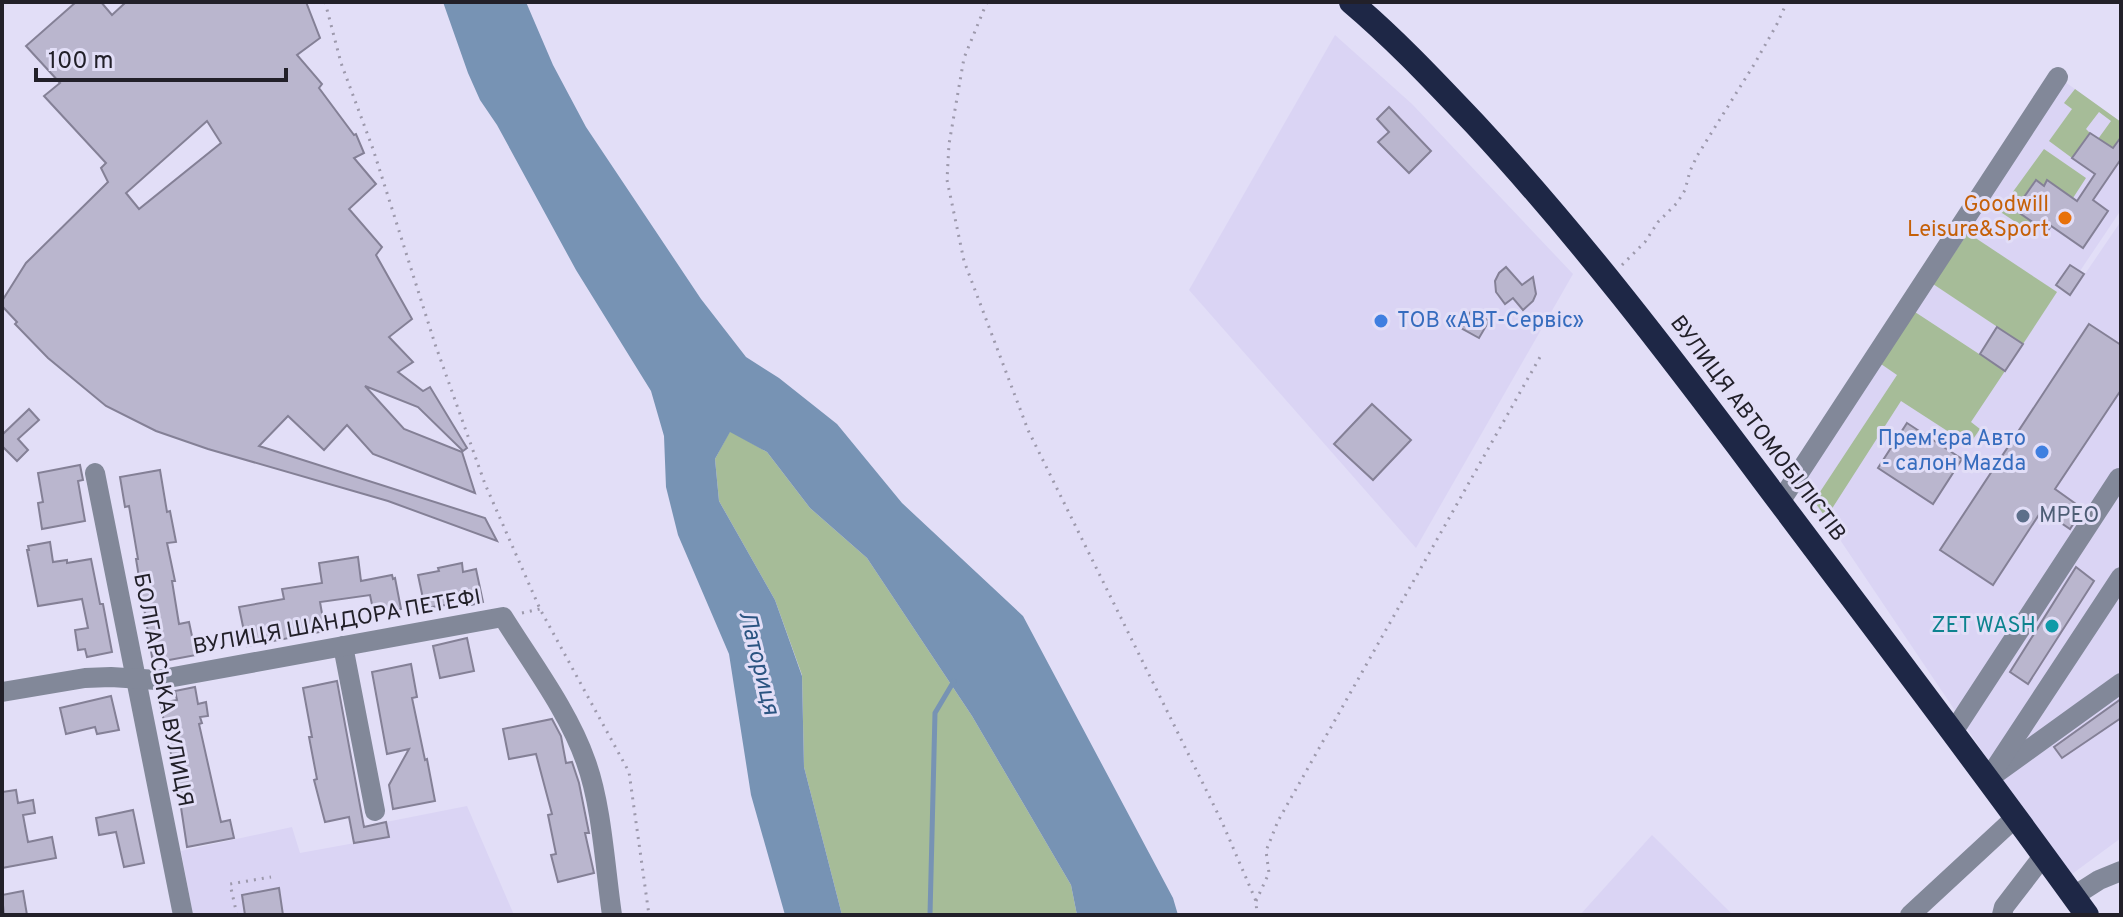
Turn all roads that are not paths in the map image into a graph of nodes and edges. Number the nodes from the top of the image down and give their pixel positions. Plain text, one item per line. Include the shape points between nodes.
1 (1351, 2) edge
2 (2058, 77) dead end
3 (95, 473) dead end
4 (2119, 478) edge
5 (1780, 502) junction
6 (2121, 577) edge
7 (343, 646) junction
8 (136, 679) junction
9 (2121, 683) edge
10 (2, 692) edge
11 (1953, 732) junction
12 (1988, 779) junction
13 (375, 811) dead end
14 (2016, 817) junction
15 (2044, 855) junction
16 (2121, 871) edge
17 (2080, 906) edge
18 (183, 915) edge
19 (612, 915) edge
20 (1910, 915) edge
21 (2002, 915) edge

1 - 5 highway, ВУЛИЦЯ АВТОМОБІЛІСТІВ via 1427,73 1521,174 1686,376
2 - 5 street
3 - 8 street, БОЛГАРСЬКА ВУЛИЦЯ
4 - 11 street
5 - 11 highway, ВУЛИЦЯ АВТОМОБІЛІСТІВ
6 - 12 street
7 - 8 street, ВУЛИЦЯ ШАНДОРА ПЕТЕФІ via 157,680
7 - 13 street
7 - 19 street, ВУЛИЦЯ ШАНДОРА ПЕТЕФІ via 503,617 587,764
8 - 10 street, ВУЛИЦЯ ШАНДОРА ПЕТЕФІ via 85,678
8 - 18 street, БОЛГАРСЬКА ВУЛИЦЯ
9 - 12 street
11 - 12 highway, ВУЛИЦЯ АВТОМОБІЛІСТІВ
12 - 14 highway, ВУЛИЦЯ АВТОМОБІЛІСТІВ
14 - 15 highway, ВУЛИЦЯ АВТОМОБІЛІСТІВ
14 - 20 street
15 - 17 highway, ВУЛИЦЯ АВТОМОБІЛІСТІВ
15 - 21 street
16 - 17 street via 2099,880

